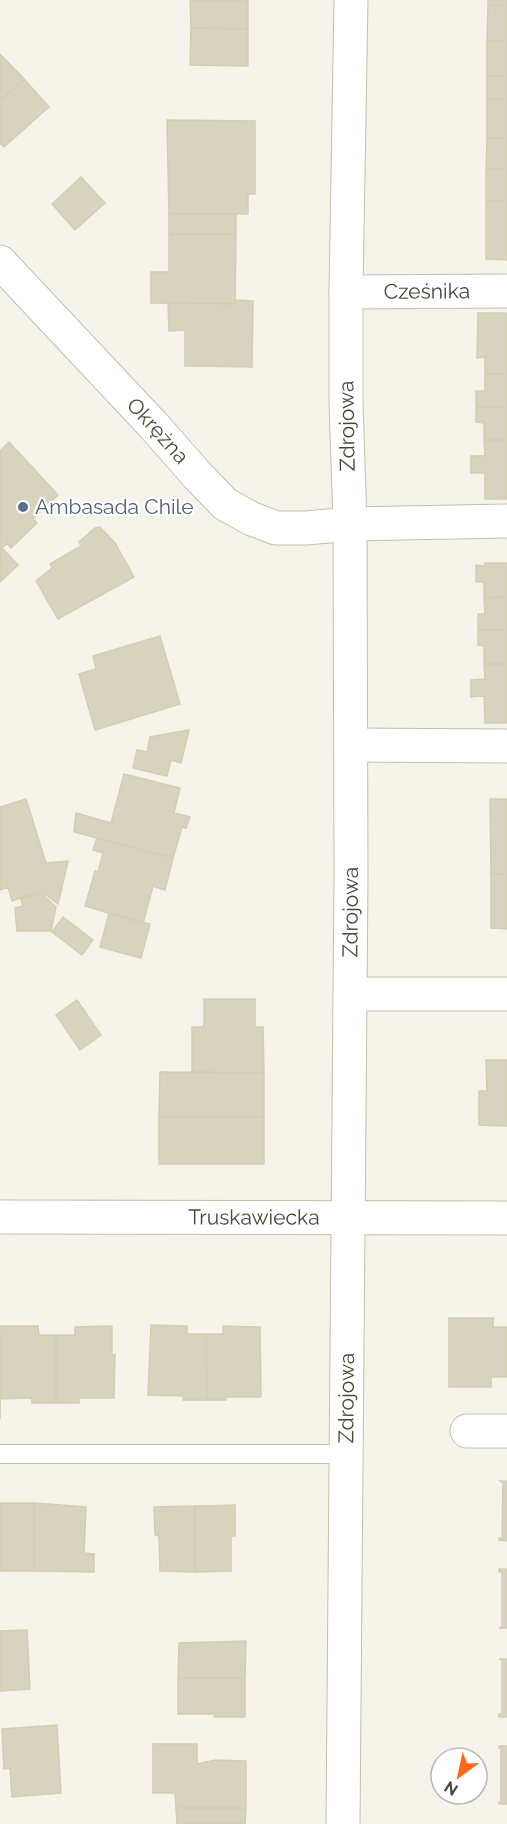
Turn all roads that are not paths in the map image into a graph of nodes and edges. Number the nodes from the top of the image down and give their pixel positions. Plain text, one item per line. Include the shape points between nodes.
1 (351, 0) edge
2 (0, 262) edge
3 (507, 291) edge
4 (346, 292) junction
5 (507, 521) edge
6 (350, 524) junction
7 (351, 745) junction
8 (507, 746) edge
9 (350, 994) junction
10 (507, 994) edge
11 (0, 1217) edge
12 (348, 1218) junction
13 (507, 1218) edge
14 (467, 1431) dead end
15 (507, 1431) edge
16 (0, 1454) edge
17 (346, 1454) junction
18 (343, 1824) edge

1 - 4 street, Zdrojowa
2 - 6 street, Okrężna via 225,504 276,528
3 - 4 street, Cześnika
4 - 6 street, Zdrojowa
5 - 6 street, Okrężna
6 - 7 street, Zdrojowa
7 - 8 street
7 - 9 street, Zdrojowa
9 - 10 street
9 - 12 street, Zdrojowa
11 - 12 street, Truskawiecka
12 - 13 street, Truskawiecka
12 - 17 street, Zdrojowa
14 - 15 street
16 - 17 lane
17 - 18 street, Zdrojowa

